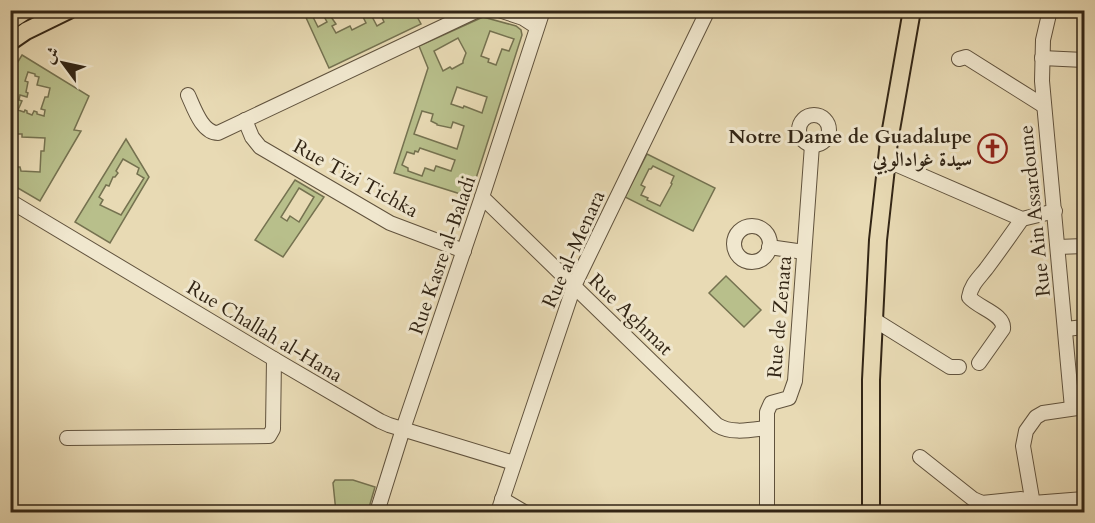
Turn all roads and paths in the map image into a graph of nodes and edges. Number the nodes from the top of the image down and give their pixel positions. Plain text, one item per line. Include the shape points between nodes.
1 (27, 10) edge
2 (69, 10) edge
3 (478, 10) edge
4 (499, 10) edge
5 (543, 10) edge
6 (708, 10) edge
7 (912, 10) edge
8 (1050, 10) edge
9 (10, 21) edge
10 (537, 27) junction
11 (10, 42) edge
12 (1042, 58) junction
13 (959, 59) dead end
14 (1084, 60) edge
15 (188, 95) dead end
16 (1044, 106) junction
17 (245, 120) junction
18 (812, 145) dead end
19 (886, 160) junction
20 (483, 196) junction
21 (10, 201) edge
22 (1055, 211) junction
23 (1022, 219) junction
24 (1084, 246) edge
25 (769, 247) dead end
26 (1058, 247) junction
27 (464, 251) junction
28 (804, 252) junction
29 (574, 286) junction
30 (873, 319) junction
31 (1084, 327) edge
32 (1066, 330) junction
33 (274, 359) junction
34 (979, 363) dead end
35 (959, 368) dead end
36 (1078, 408) edge
37 (766, 428) junction
38 (403, 429) junction
39 (67, 438) dead end
40 (920, 457) dead end
41 (514, 463) junction
42 (502, 499) junction
43 (1084, 499) edge
44 (1034, 508) edge
45 (377, 513) edge
46 (498, 513) edge
47 (524, 513) edge
48 (767, 513) edge
49 (872, 513) edge

1 - 9 main road
2 - 11 main road
3 - 17 street
4 - 10 street
5 - 10 street, Rue Kasre al-Baladi
6 - 29 street, Rue al-Menara
7 - 19 main road
8 - 12 street, Rue Ain Assardoune
10 - 20 street, Rue Kasre al-Baladi
12 - 14 street
12 - 16 street, Rue Ain Assardoune
13 - 16 street via 966,57
15 - 17 street via 205,128 213,133
16 - 22 street, Rue Ain Assardoune
17 - 27 street, Rue Tizi Tichka via 260,147 390,223
18 - 28 street, Rue de Zenata
19 - 23 street
19 - 30 main road
20 - 27 street, Rue Kasre al-Baladi
20 - 29 street, Rue Aghmat
21 - 33 street, Rue Challah al-Hana
22 - 23 street
22 - 26 street, Rue Ain Assardoune
23 - 34 street via 970,290 973,302 1004,324
24 - 26 street
25 - 28 street
26 - 32 street, Rue Ain Assardoune
27 - 38 street, Rue Kasre al-Baladi
28 - 37 street, Rue de Zenata via 795,381 789,398 769,406
29 - 37 street, Rue Aghmat via 717,425 734,430
29 - 41 street, Rue al-Menara
30 - 35 street via 950,367
30 - 49 main road
31 - 32 street
32 - 36 street, Rue Ain Assardoune
33 - 38 street, Rue Challah al-Hana via 380,421
33 - 39 street via 270,436
36 - 44 street via 1043,412 1026,431 1023,446
37 - 48 street, Rue de Zenata
38 - 41 street, Rue Challah al-Hana
38 - 45 street, Rue Kasre al-Baladi
40 - 44 street via 973,499 982,503 1021,499
41 - 42 street, Rue al-Menara
42 - 46 street, Rue al-Menara
42 - 47 street
43 - 44 street

